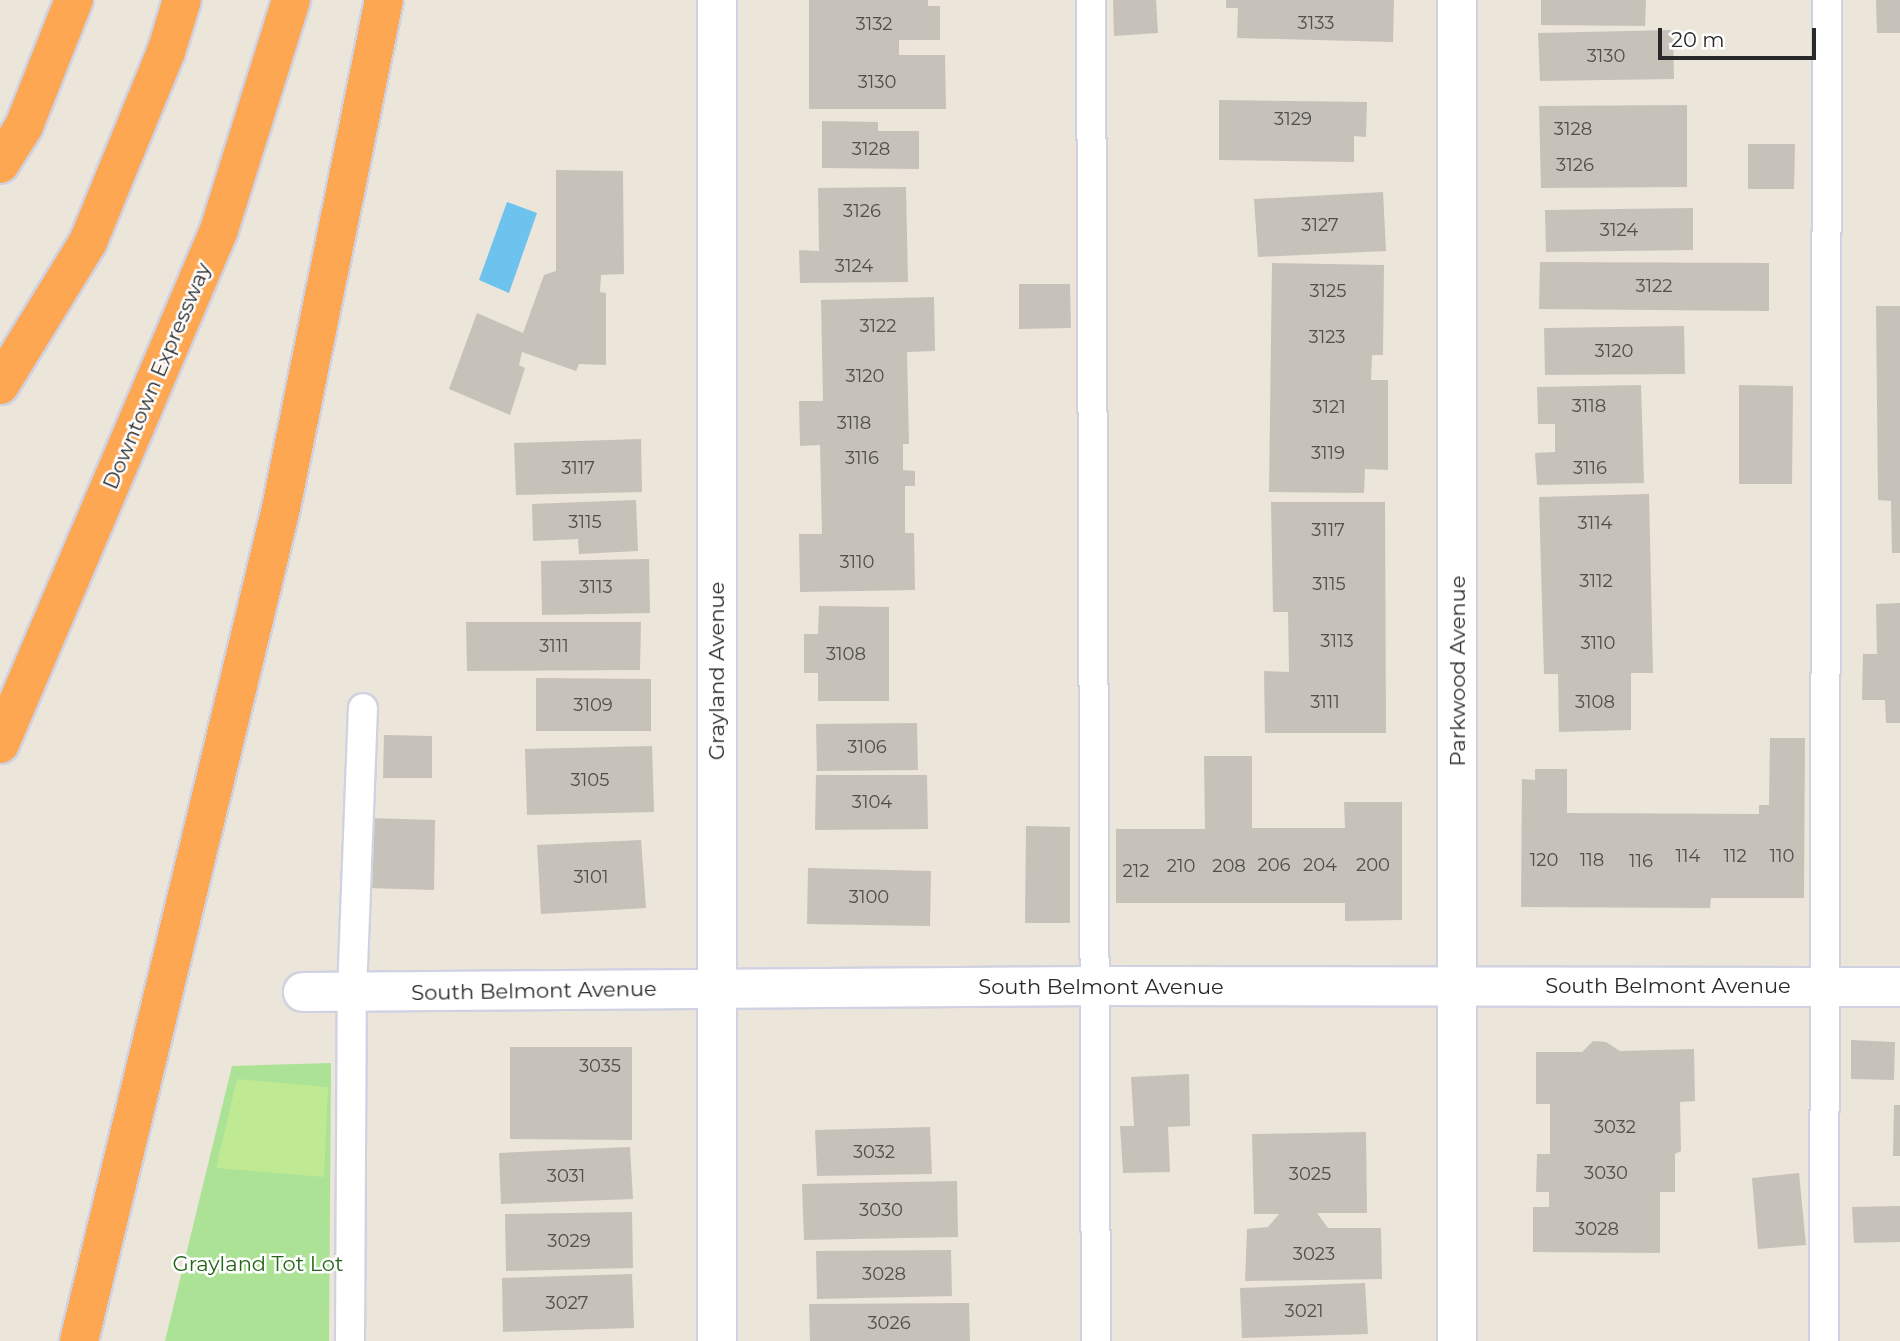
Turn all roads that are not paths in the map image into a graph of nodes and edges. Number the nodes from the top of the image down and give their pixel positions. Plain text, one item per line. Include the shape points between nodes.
1 (74, 0) edge
2 (181, 0) edge
3 (291, 0) edge
4 (384, 0) edge
5 (717, 0) edge
6 (1091, 0) edge
7 (1457, 0) edge
8 (1827, 0) edge
9 (0, 164) edge
10 (0, 385) edge
11 (363, 708) dead end
12 (0, 744) edge
13 (1095, 986) junction
14 (1458, 986) junction
15 (1827, 986) junction
16 (1900, 987) edge
17 (717, 989) junction
18 (303, 992) dead end
19 (352, 993) junction
20 (79, 1341) edge
21 (350, 1341) edge
22 (718, 1341) edge
23 (1096, 1341) edge
24 (1457, 1341) edge
25 (1824, 1341) edge

1 - 9 highway via 24,126
2 - 10 highway via 166,52 88,242
3 - 12 highway, Downtown Expressway via 219,230
4 - 20 highway via 281,508
5 - 17 street, Grayland Avenue
6 - 13 lane
7 - 14 street, Parkwood Avenue
8 - 15 lane
11 - 19 lane
13 - 14 street, South Belmont Avenue
13 - 17 street, South Belmont Avenue
13 - 23 lane
14 - 15 street, South Belmont Avenue
14 - 24 street, Parkwood Avenue
15 - 16 street, South Belmont Avenue
15 - 25 lane
17 - 19 street, South Belmont Avenue
17 - 22 street, Grayland Avenue
18 - 19 street, South Belmont Avenue
19 - 21 lane

